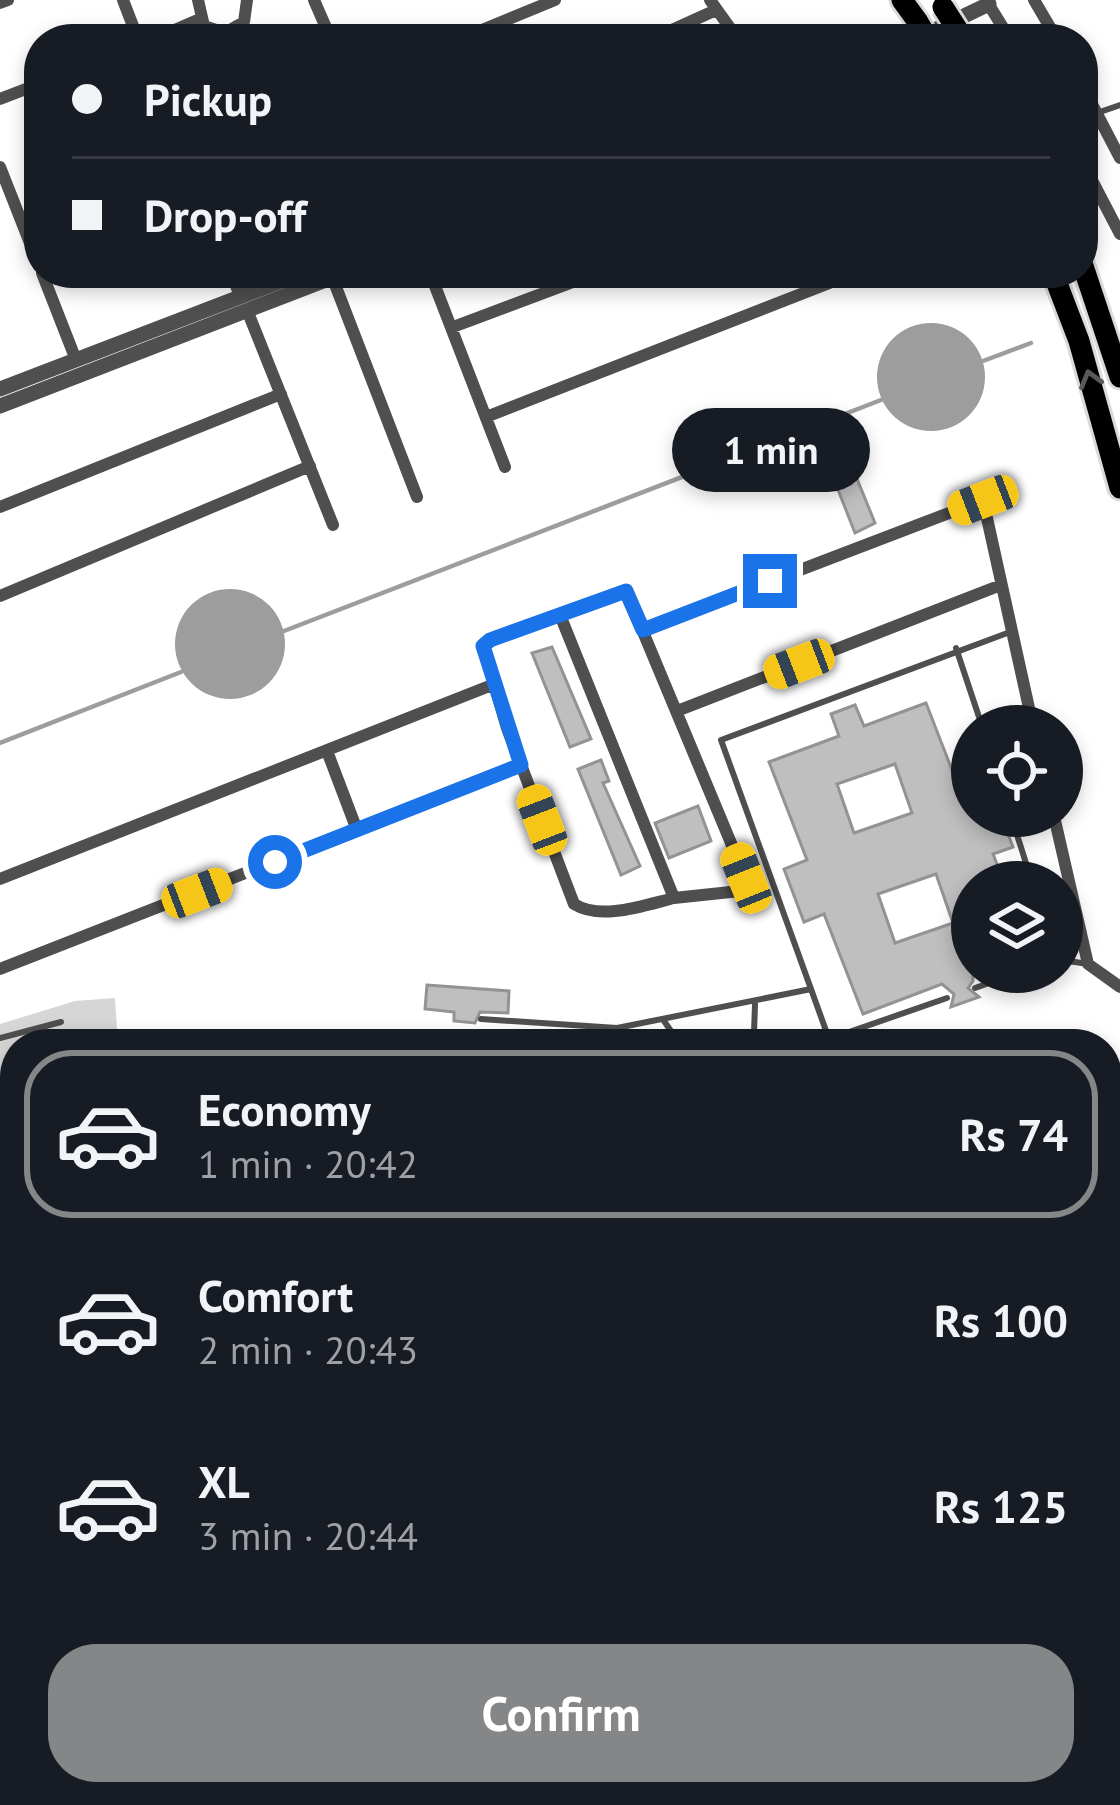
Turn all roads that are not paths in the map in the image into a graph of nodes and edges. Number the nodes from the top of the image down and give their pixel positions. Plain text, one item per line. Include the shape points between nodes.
1 (199, 0) edge
2 (555, 0) edge
3 (988, 2) edge
4 (713, 5) edge
5 (200, 20) junction
6 (190, 24) edge
7 (205, 24) edge
8 (497, 24) edge
9 (679, 24) edge
10 (940, 24) edge
11 (1098, 126) edge
12 (1120, 158) edge
13 (0, 166) edge
14 (1098, 192) edge
15 (7, 204) edge
16 (1120, 234) edge
17 (24, 237) edge
18 (48, 288) edge
19 (238, 288) edge
20 (273, 288) edge
21 (292, 288) edge
22 (341, 288) edge
23 (436, 288) edge
24 (558, 288) edge
25 (817, 288) edge
26 (1059, 288) edge
27 (1090, 288) edge
28 (244, 303) junction
29 (453, 328) junction
30 (76, 359) junction
31 (1120, 377) edge
32 (0, 389) edge
33 (281, 394) junction
34 (0, 406) edge
35 (486, 417) junction
36 (310, 466) junction
37 (505, 466) dead end
38 (1120, 488) edge
39 (417, 497) dead end
40 (0, 507) edge
41 (333, 525) dead end
42 (1001, 585) junction
43 (0, 596) edge
44 (560, 614) junction
45 (643, 630) junction
46 (1012, 632) junction
47 (956, 648) junction
48 (492, 685) junction
49 (975, 705) edge
50 (1029, 705) edge
51 (677, 711) junction
52 (327, 751) junction
53 (521, 765) junction
54 (357, 830) junction
55 (1059, 837) edge
56 (0, 879) edge
57 (674, 898) junction
58 (1083, 963) edge
59 (1088, 964) junction
60 (0, 969) edge
61 (1120, 987) edge
62 (811, 989) junction
63 (947, 998) dead end
64 (754, 1003) junction
65 (482, 1019) dead end
66 (664, 1021) junction
67 (61, 1022) dead end
68 (34, 1029) edge
69 (670, 1029) edge
70 (754, 1029) edge
71 (825, 1029) edge
72 (858, 1029) edge

1 - 5 street
2 - 8 street
3 - 10 street
4 - 9 street
5 - 6 street
5 - 7 street
11 - 12 street
13 - 15 street
14 - 16 street
15 - 17 street
18 - 30 street
19 - 28 street
20 - 28 street
21 - 28 street
22 - 39 street
23 - 29 street
24 - 29 street
25 - 35 street
38 -> 26 highway
27 - 31 highway
28 - 30 street
28 - 33 street
28 - 34 street
29 - 35 street
30 - 32 street
33 - 36 street
33 - 40 street
35 - 37 street
36 - 41 street
36 - 43 street
42 - 45 street via 983,500
42 - 46 street
42 - 51 street
44 - 45 street via 626,591
44 - 48 street via 483,646
44 - 57 street
45 - 51 street
46 - 47 lane
46 - 50 street
47 - 49 lane
47 - 62 lane via 721,740
48 - 52 street
48 - 53 street
51 - 57 street via 746,878 740,891
52 - 54 street
52 - 56 street
53 - 54 street
53 - 57 street via 574,904 628,909
54 - 60 street
55 - 59 street
58 - 59 lane
59 - 61 street
62 - 64 lane
62 - 71 lane
63 - 72 lane
64 - 66 lane
64 - 70 lane
65 - 66 lane via 616,1028
66 - 69 lane
67 - 68 lane

